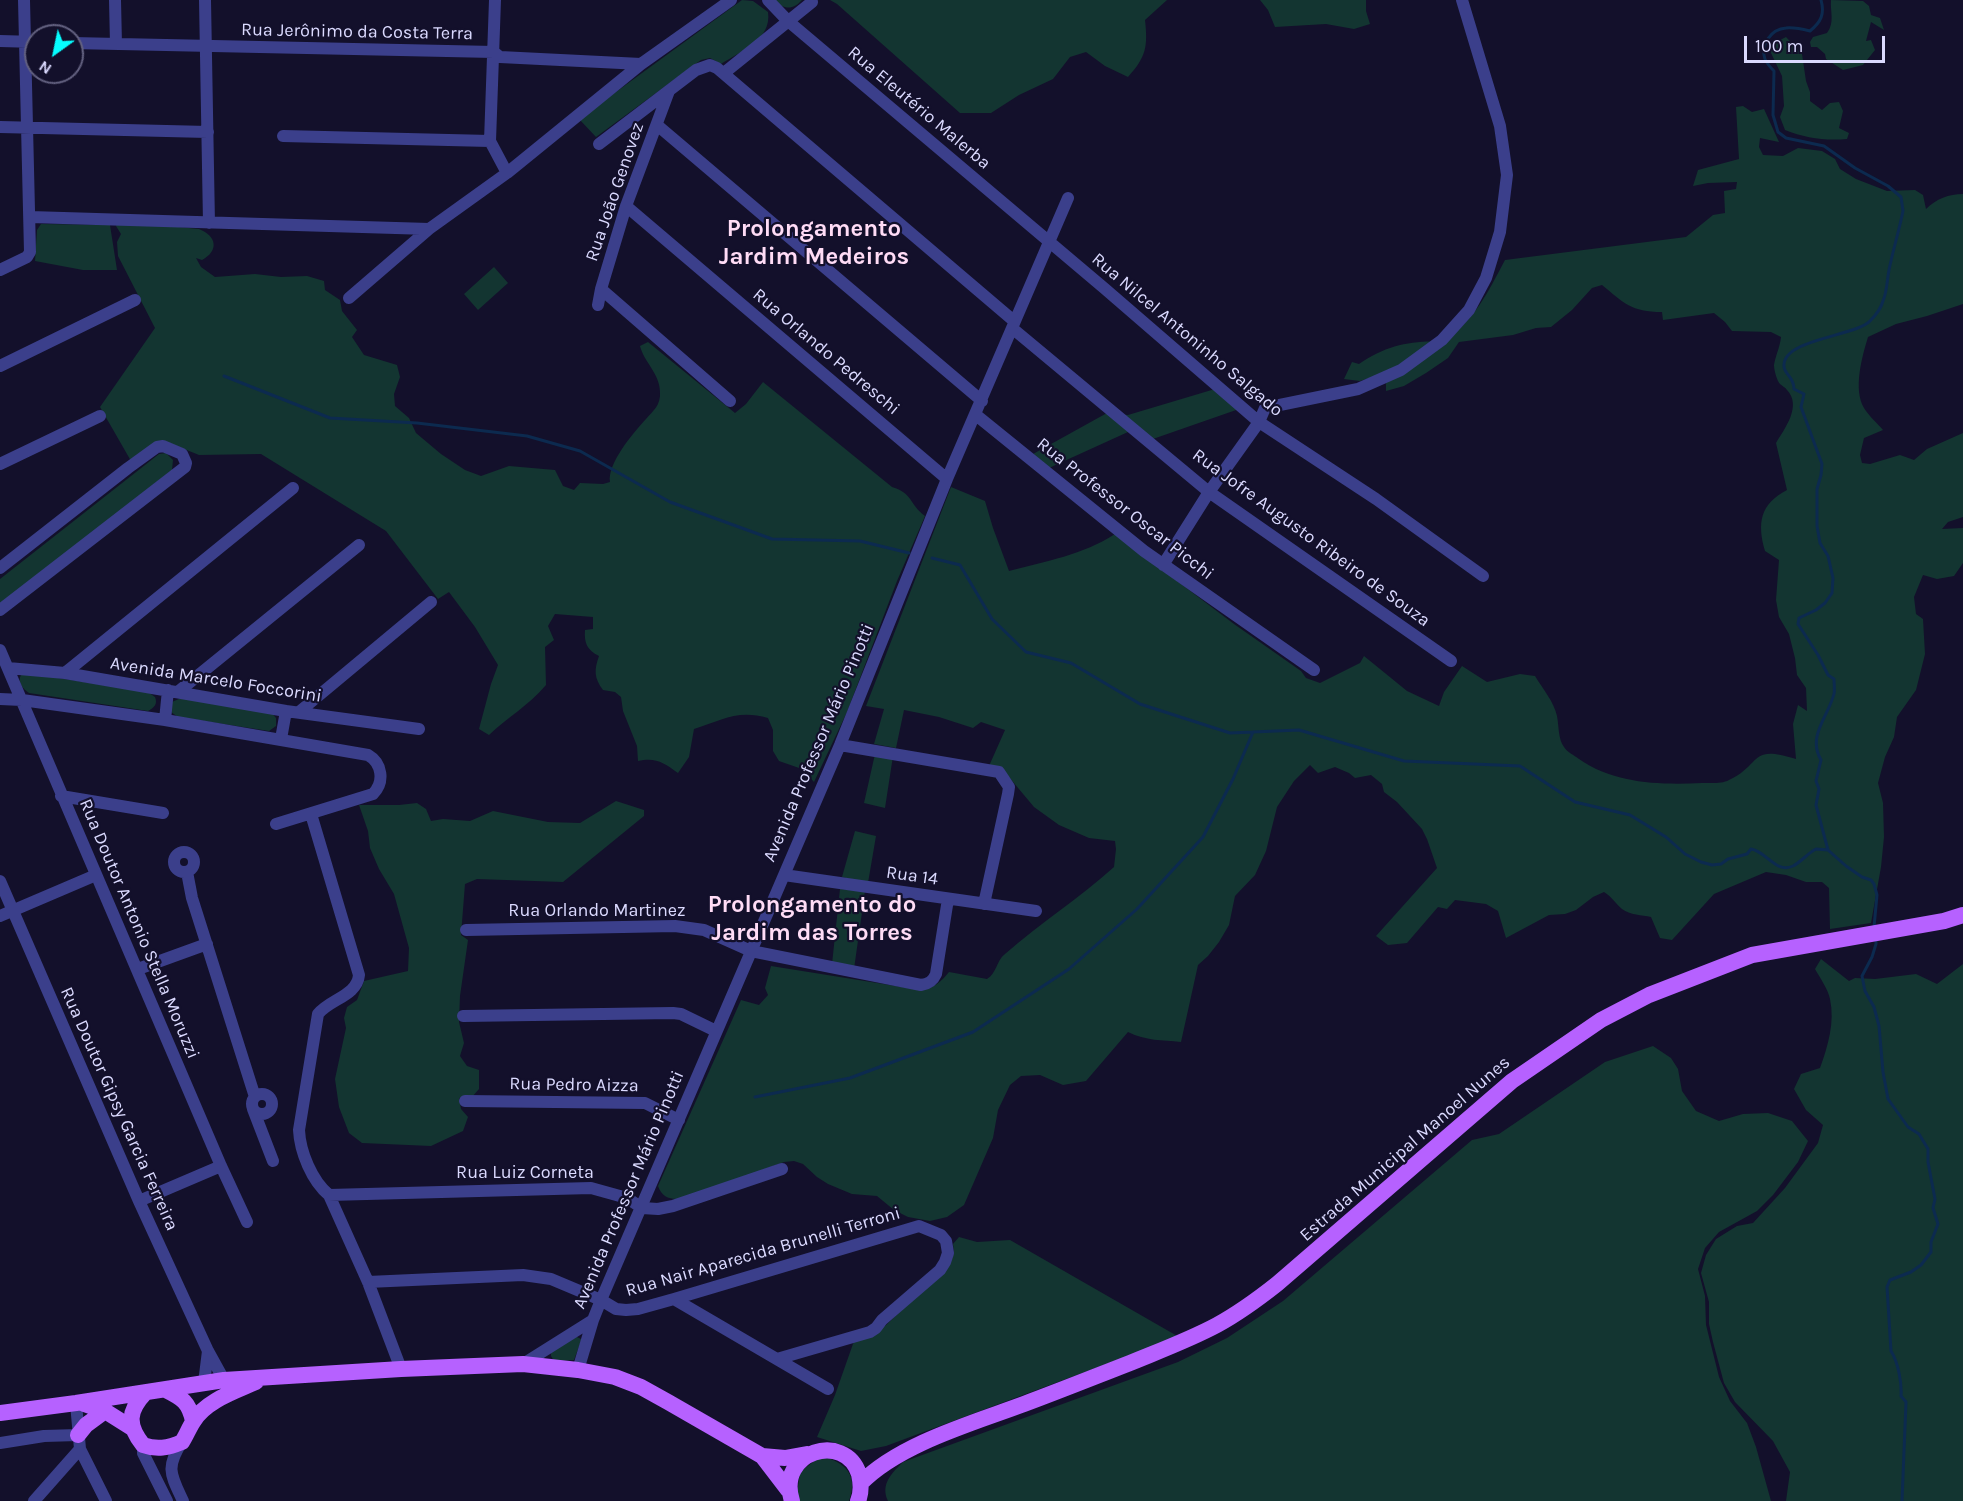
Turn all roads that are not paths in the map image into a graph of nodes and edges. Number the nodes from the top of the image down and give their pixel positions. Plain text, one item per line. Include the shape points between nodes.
1 (24, 0) edge
2 (116, 0) edge
3 (205, 0) edge
4 (495, 0) edge
5 (731, 0) edge
6 (768, 0) edge
7 (1462, 0) edge
8 (812, 2) dead end
9 (788, 21) junction
10 (28, 24) edge
11 (0, 41) edge
12 (24, 41) edge
13 (84, 43) edge
14 (116, 44) junction
15 (206, 47) junction
16 (494, 52) junction
17 (641, 64) junction
18 (724, 73) junction
19 (29, 84) edge
20 (669, 91) junction
21 (657, 125) junction
22 (0, 126) edge
23 (27, 126) junction
24 (208, 132) junction
25 (283, 136) dead end
26 (490, 141) junction
27 (599, 144) dead end
28 (507, 173) junction
29 (1068, 198) dead end
30 (626, 206) junction
31 (30, 217) junction
32 (209, 223) junction
33 (429, 229) junction
34 (1048, 242) junction
35 (0, 270) edge
36 (601, 289) junction
37 (350, 298) dead end
38 (135, 300) dead end
39 (598, 305) dead end
40 (1013, 325) junction
41 (0, 366) edge
42 (730, 400) dead end
43 (982, 401) junction
44 (976, 415) junction
45 (100, 416) dead end
46 (1259, 422) junction
47 (0, 464) edge
48 (947, 480) junction
49 (293, 488) dead end
50 (1209, 492) junction
51 (359, 545) dead end
52 (1163, 565) junction
53 (0, 568) edge
54 (1483, 576) dead end
55 (431, 602) dead end
56 (0, 610) edge
57 (0, 650) edge
58 (1451, 661) dead end
59 (8, 668) junction
60 (1314, 670) dead end
61 (65, 673) junction
62 (174, 691) junction
63 (0, 699) edge
64 (22, 700) junction
65 (286, 711) junction
66 (300, 712) junction
67 (165, 720) junction
68 (419, 729) dead end
69 (281, 739) junction
70 (840, 745) junction
71 (61, 796) junction
72 (163, 813) dead end
73 (311, 814) junction
74 (276, 824) dead end
75 (187, 872) dead end
76 (96, 875) junction
77 (784, 875) junction
78 (0, 882) edge
79 (948, 899) junction
80 (984, 904) junction
81 (13, 910) junction
82 (1036, 911) dead end
83 (1963, 915) edge
84 (0, 916) edge
85 (466, 930) dead end
86 (208, 947) junction
87 (751, 951) junction
88 (139, 973) junction
89 (463, 1016) dead end
90 (716, 1031) junction
91 (465, 1101) dead end
92 (254, 1102) junction
93 (679, 1120) junction
94 (264, 1135) junction
95 (273, 1161) dead end
96 (221, 1166) junction
97 (782, 1169) dead end
98 (329, 1195) junction
99 (139, 1202) junction
100 (642, 1208) junction
101 (247, 1222) dead end
102 (368, 1282) junction
103 (674, 1299) junction
104 (601, 1300) junction
105 (593, 1320) junction
106 (208, 1351) junction
107 (777, 1359) junction
108 (523, 1364) junction
109 (401, 1368) junction
110 (578, 1370) junction
111 (265, 1378) junction
112 (224, 1380) junction
113 (204, 1383) junction
114 (828, 1389) dead end
115 (166, 1390) junction
116 (145, 1393) junction
117 (219, 1398) junction
118 (78, 1403) junction
119 (105, 1411) junction
120 (0, 1413) edge
121 (193, 1421) junction
122 (132, 1428) junction
123 (79, 1442) junction
124 (182, 1442) junction
125 (0, 1443) edge
126 (143, 1444) junction
127 (807, 1454) junction
128 (762, 1456) junction
129 (848, 1458) junction
130 (888, 1460) junction
131 (790, 1496) edge
132 (861, 1496) edge
133 (34, 1501) edge
134 (106, 1501) edge
135 (167, 1501) edge
136 (183, 1501) edge

1 - 10 street
2 - 14 street
3 - 15 street
4 - 16 street
5 - 17 street
6 - 9 street, Rua Eleutério Malerba
7 - 46 street via 1500,126 1507,175 1500,232 1486,279 1442,340 1401,370 1358,389 1265,408
8 - 9 street
9 - 18 street
9 - 34 street, Rua Eleutério Malerba
11 - 12 street
13 - 14 street, Rua Jerônimo da Costa Terra
14 - 15 street, Rua Jerônimo da Costa Terra
15 - 16 street, Rua Jerônimo da Costa Terra
15 - 24 street
16 - 17 street, Rua Jerônimo da Costa Terra via 500,57
16 - 26 street
17 - 28 street
18 - 20 street via 711,65 696,70
18 - 40 street, Rua Jofre Augusto Ribeiro de Souza
19 - 23 street
20 - 21 street, Rua João Genovez
20 - 27 street
21 - 30 street, Rua João Genovez
21 - 43 street
22 - 23 street
23 - 24 street
23 - 31 street
24 - 32 street
25 - 26 street
26 - 28 street
28 - 33 street
29 - 34 street, Avenida Professor Mário Pinotti
30 - 36 street, Rua João Genovez
30 - 48 street, Rua Orlando Pedreschi
31 - 32 street
31 - 35 street via 30,252
32 - 33 street
33 - 37 street
34 - 40 street, Avenida Professor Mário Pinotti
34 - 46 street, Rua Nilcel Antoninho Salgado
36 - 39 street, Rua João Genovez
36 - 42 street
38 - 41 street
40 - 43 street, Avenida Professor Mário Pinotti
40 - 50 street, Rua Jofre Augusto Ribeiro de Souza
43 - 44 street, Avenida Professor Mário Pinotti
44 - 48 street, Avenida Professor Mário Pinotti
44 - 52 street, Rua Professor Oscar Picchi
45 - 47 street
46 - 50 street
46 - 54 street, Rua Nilcel Antoninho Salgado
48 - 70 street, Avenida Professor Mário Pinotti
49 - 61 street
50 - 52 street
50 - 58 street, Rua Jofre Augusto Ribeiro de Souza
51 - 62 street
52 - 60 street, Rua Professor Oscar Picchi
53 - 56 street via 157,447 182,454 185,467
55 - 66 street
57 - 59 street, Rua Doutor Antonio Stella Moruzzi
59 - 61 street, Avenida Marcelo Foccorini
59 - 64 street, Rua Doutor Antonio Stella Moruzzi
61 - 62 street, Avenida Marcelo Foccorini
62 - 65 street, Avenida Marcelo Foccorini
62 - 67 street
63 - 64 street
64 - 67 street
64 - 71 street, Rua Doutor Antonio Stella Moruzzi
65 - 66 street, Avenida Marcelo Foccorini
65 - 69 street
66 - 68 street, Avenida Marcelo Foccorini
67 - 69 street
69 - 73 street via 368,755 379,766 377,790 364,798
70 - 77 street, Avenida Professor Mário Pinotti
70 - 80 street via 999,772 1009,787
71 - 72 street
71 - 76 street, Rua Doutor Antonio Stella Moruzzi
73 - 74 street
73 - 98 street via 359,975 354,990 318,1014 298,1130 315,1177
75 - 86 street
76 - 81 street
76 - 88 street, Rua Doutor Antonio Stella Moruzzi
77 - 79 street, Rua 14
77 - 87 street, Avenida Professor Mário Pinotti
78 - 81 street, Rua Doutor Gipsy Garcia Ferreira
79 - 80 street, Rua 14
79 - 87 street, Rua Orlando Martinez via 934,979 928,984
80 - 82 street, Rua 14
81 - 84 street
81 - 99 street, Rua Doutor Gipsy Garcia Ferreira
83 - 130 main road, Estrada Municipal Manoel Nunes via 1752,955 1650,995 1601,1020 1512,1081 1251,1304 1162,1350 952,1430
85 - 87 street, Rua Orlando Martinez via 675,926 704,930
86 - 88 street
86 - 92 street
87 - 90 street, Avenida Professor Mário Pinotti
88 - 96 street, Rua Doutor Antonio Stella Moruzzi
89 - 90 street via 673,1012
90 - 93 street, Avenida Professor Mário Pinotti
91 - 93 street, Rua Pedro Aizza via 645,1103
92 - 94 street
92 - 94 street via 263,1094 272,1101
93 - 100 street, Avenida Professor Mário Pinotti
94 - 95 street
96 - 99 street
96 - 101 street, Rua Doutor Antonio Stella Moruzzi
97 - 100 street, Rua Luiz Corneta via 673,1206
98 - 100 street, Rua Luiz Corneta via 591,1188 627,1198
98 - 102 street
99 - 106 street, Rua Doutor Gipsy Garcia Ferreira
100 - 104 street, Avenida Professor Mário Pinotti
102 - 104 street, Rua Nair Aparecida Brunelli Terroni via 523,1275 551,1280
102 - 109 street
103 - 104 street, Rua Nair Aparecida Brunelli Terroni via 626,1310
103 - 107 street
103 - 107 street, Rua Nair Aparecida Brunelli Terroni via 919,1226 946,1241 948,1253 940,1270 870,1332
104 - 105 street, Avenida Professor Mário Pinotti
105 - 108 street
105 - 110 street, Avenida Professor Mário Pinotti
106 - 112 street, Rua Doutor Gipsy Garcia Ferreira
106 - 113 street
107 - 114 street
108 - 109 main road
108 - 110 main road
109 - 111 main road
110 - 128 main road via 641,1387
111 - 112 main road
111 - 117 main road
112 - 113 main road
112 - 117 main road
113 - 115 main road
115 - 116 main road
115 - 121 main road via 182,1398
116 - 118 main road
116 - 122 main road via 133,1412
117 - 121 main road
118 - 119 main road
118 - 120 main road
118 - 123 street
119 - 122 main road
119 - 123 main road via 86,1425
121 - 124 main road
122 - 126 main road
123 - 125 street via 44,1436
123 - 133 street
123 - 134 street
124 - 126 main road via 158,1449
124 - 136 street via 171,1465 173,1481
126 - 135 street via 143,1453
127 - 128 main road, Estrada Municipal Manoel Nunes via 785,1458
127 - 129 main road, Estrada Municipal Manoel Nunes via 835,1451
127 - 131 main road via 789,1476
128 - 131 main road
129 - 130 main road, Estrada Municipal Manoel Nunes
129 - 132 main road via 857,1469
130 - 132 main road, Estrada Municipal Manoel Nunes via 873,1470

